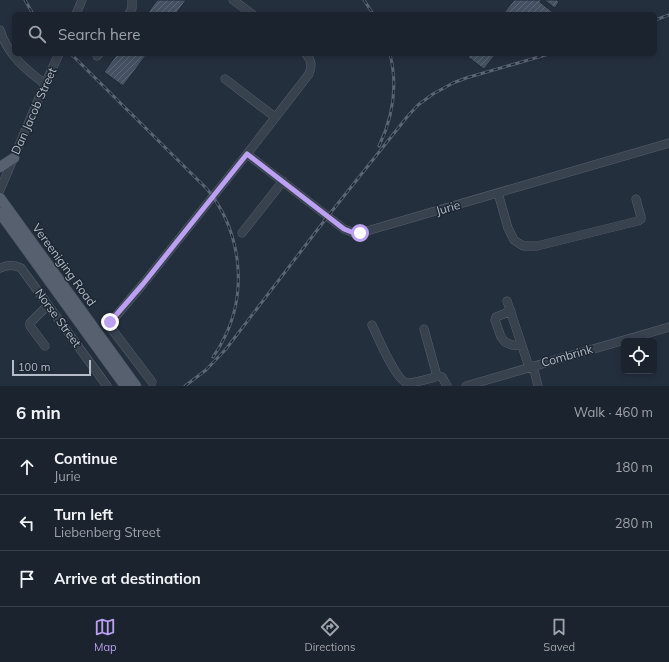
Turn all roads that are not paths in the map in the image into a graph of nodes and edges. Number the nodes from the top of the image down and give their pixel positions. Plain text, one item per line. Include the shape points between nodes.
1 (82, 0) edge
2 (132, 0) edge
3 (233, 0) edge
4 (77, 12) edge
5 (130, 12) edge
6 (249, 12) edge
7 (0, 30) edge
8 (12, 54) edge
9 (13, 56) edge
10 (58, 56) edge
11 (308, 56) edge
12 (225, 79) dead end
13 (45, 84) junction
14 (275, 117) junction
15 (669, 143) edge
16 (247, 154) junction
17 (14, 158) junction
18 (0, 167) edge
19 (283, 181) junction
20 (0, 190) edge
21 (498, 193) junction
22 (0, 198) edge
23 (636, 199) dead end
24 (0, 213) edge
25 (242, 233) dead end
26 (0, 268) edge
27 (508, 301) dead end
28 (48, 305) junction
29 (511, 311) junction
30 (372, 325) dead end
31 (669, 327) edge
32 (424, 329) dead end
33 (45, 346) dead end
34 (522, 346) junction
35 (531, 367) junction
36 (437, 376) junction
37 (152, 382) dead end
38 (107, 386) edge
39 (125, 386) edge
40 (136, 386) edge
41 (447, 386) edge
42 (466, 386) edge
43 (538, 386) edge

1 - 4 street
2 - 5 street
3 - 6 street
7 - 8 street
9 - 13 street via 29,73
10 - 13 street, Dan Jacob Street
11 - 14 street via 311,64 309,74
12 - 14 street
13 - 17 street, Dan Jacob Street
14 - 16 street
15 - 21 street, Jurie
16 - 19 street, Jurie
16 - 37 street via 110,322 110,326
17 - 18 main road
17 - 20 street, Dan Jacob Street
19 - 21 street, Jurie via 344,229 354,233
19 - 25 street
21 - 23 street via 508,228 514,240 523,246 537,246 638,221 641,217
22 - 40 main road, Vereeniging Road
24 - 39 main road, Vereeniging Road
26 - 28 street, Norse Street via 10,265 20,268
27 - 29 street
28 - 33 street via 30,323
28 - 38 street, Norse Street
29 - 34 street
29 - 34 street via 496,317 495,320 506,342
30 - 36 street via 401,380 411,383
31 - 35 street, Combrink
32 - 36 street
34 - 35 street
35 - 42 street, Combrink
35 - 43 street
36 - 41 street via 442,377

